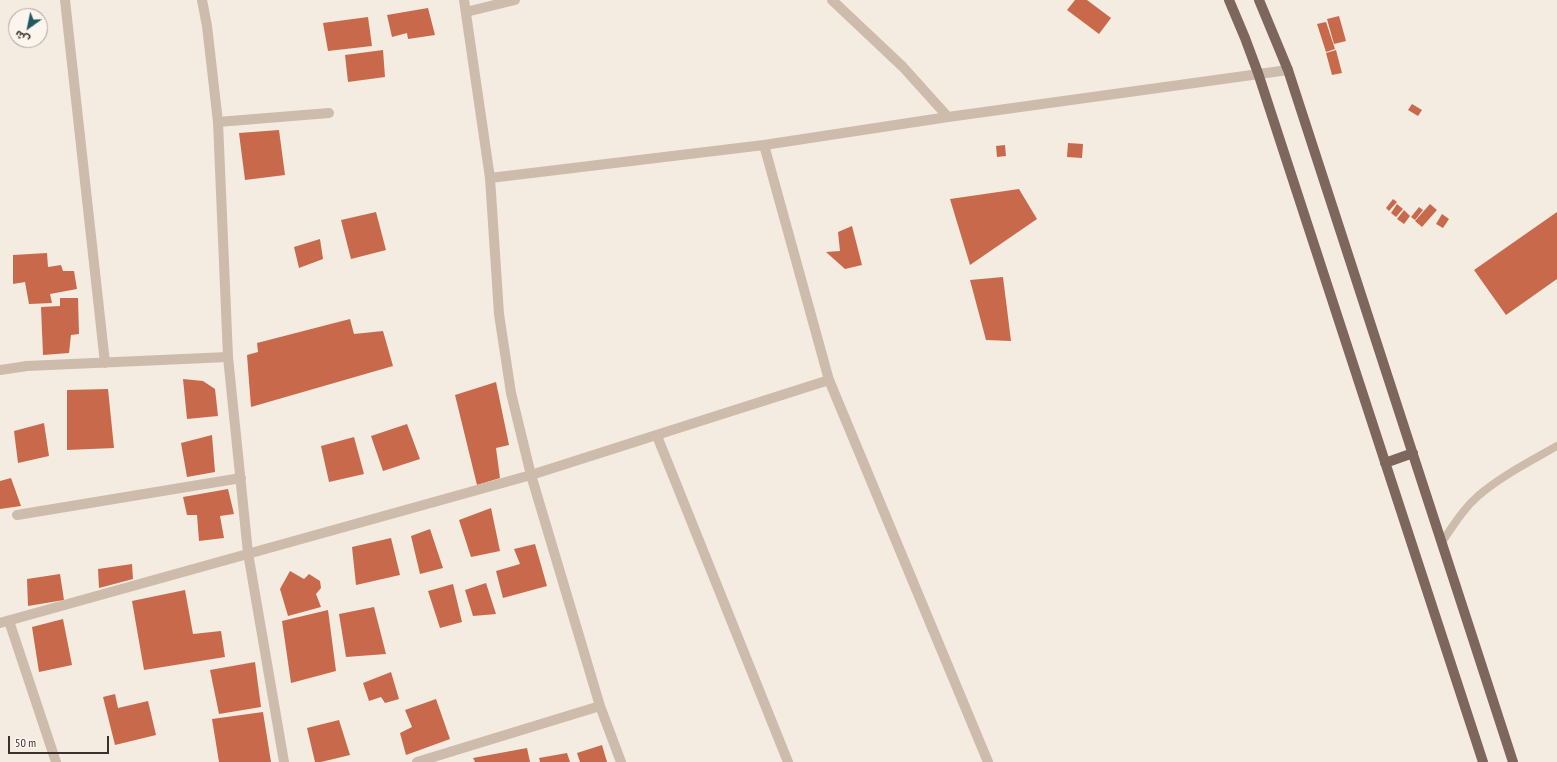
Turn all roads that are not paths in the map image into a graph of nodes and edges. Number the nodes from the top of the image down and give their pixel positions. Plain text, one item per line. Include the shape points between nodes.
1 (65, 0) edge
2 (202, 0) edge
3 (464, 0) edge
4 (515, 0) edge
5 (832, 0) edge
6 (1229, 0) edge
7 (1259, 0) edge
8 (466, 12) junction
9 (1288, 70) junction
10 (1258, 73) junction
11 (329, 113) dead end
12 (948, 117) junction
13 (218, 122) junction
14 (764, 145) junction
15 (490, 178) junction
16 (228, 357) junction
17 (105, 363) junction
18 (0, 370) edge
19 (829, 380) junction
20 (657, 436) junction
21 (1557, 446) edge
22 (1413, 453) junction
23 (1386, 463) junction
24 (531, 475) junction
25 (241, 478) junction
26 (17, 515) dead end
27 (1442, 542) junction
28 (248, 553) junction
29 (4, 622) edge
30 (600, 706) junction
31 (56, 762) edge
32 (284, 762) edge
33 (417, 762) edge
34 (621, 762) edge
35 (788, 762) edge
36 (988, 762) edge
37 (1484, 762) edge
38 (1513, 762) edge

1 - 17 street
2 - 13 street
3 - 8 street
4 - 8 street
5 - 12 street via 903,67
6 - 10 main road
7 - 9 main road
8 - 15 street
9 - 10 street
9 - 22 main road
10 - 12 street
10 - 23 main road
11 - 13 street
12 - 14 street
13 - 16 street
14 - 15 street
14 - 19 street
15 - 24 street via 499,314 511,393
16 - 17 street
16 - 25 street
17 - 18 street via 27,366
19 - 20 street
19 - 36 street
20 - 24 street
20 - 35 street
21 - 27 lane via 1478,496 1459,516
22 - 23 main road
22 - 27 main road
23 - 37 main road
24 - 28 street
24 - 30 street
25 - 26 street
25 - 28 street
27 - 38 main road
28 - 29 street
28 - 32 street
29 - 31 street
30 - 33 street
30 - 34 street

